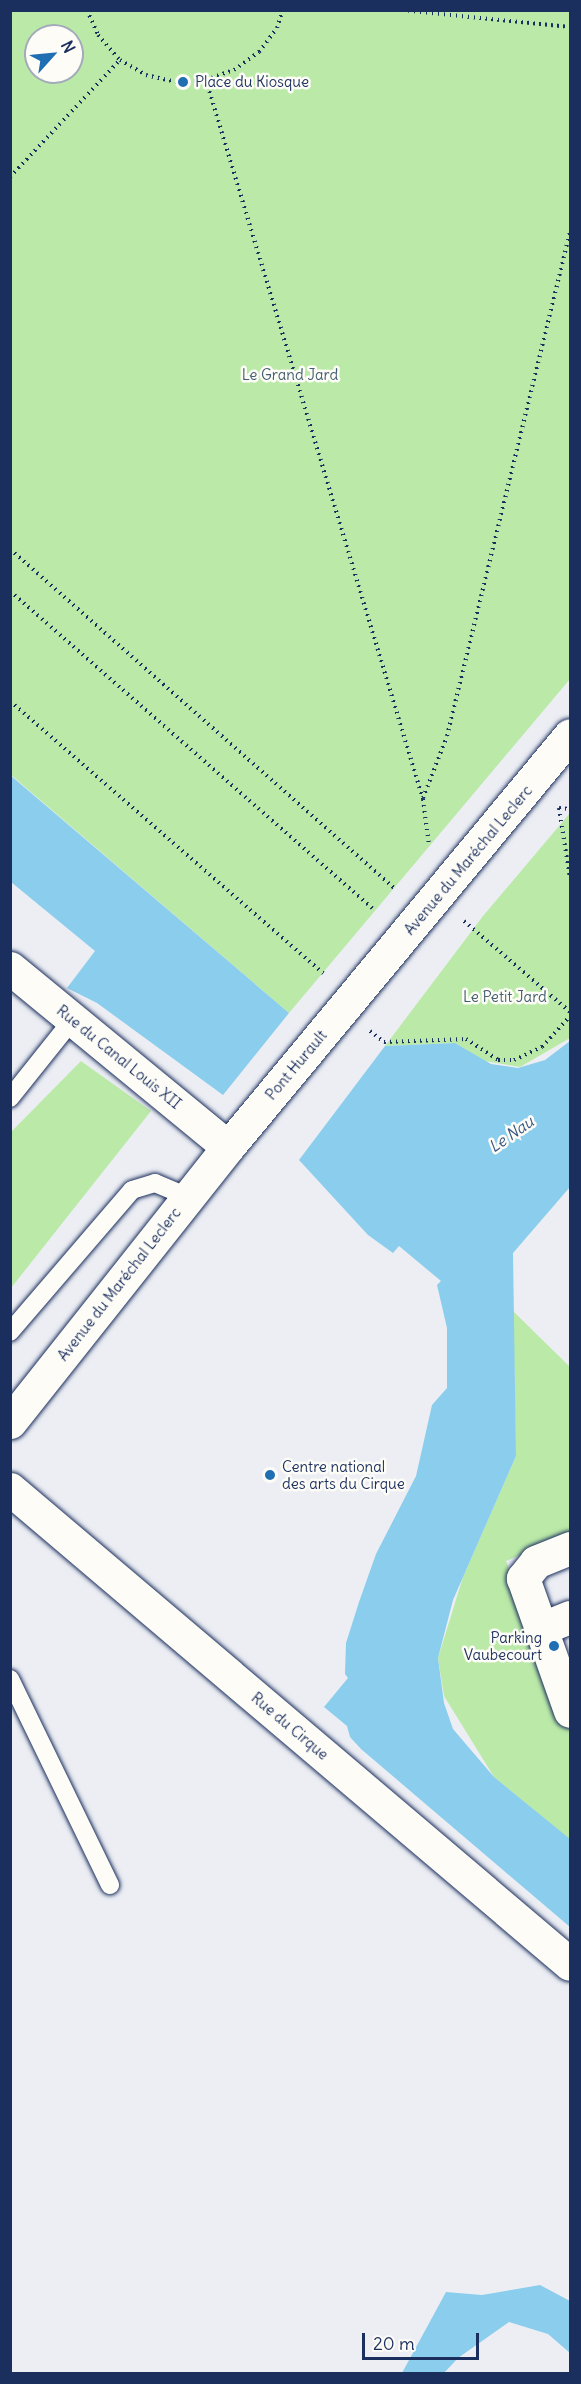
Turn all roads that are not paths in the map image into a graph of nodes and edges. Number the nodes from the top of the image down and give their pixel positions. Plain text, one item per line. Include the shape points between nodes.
1 (570, 735) edge
2 (10, 968) edge
3 (364, 984) joint
4 (73, 1019) junction
5 (10, 1098) edge
6 (228, 1146) junction
7 (188, 1197) junction
8 (10, 1332) edge
9 (10, 1422) edge
10 (10, 1489) edge
11 (570, 1548) edge
12 (570, 1617) edge
13 (540, 1629) junction
14 (10, 1678) edge
15 (570, 1711) edge
16 (110, 1885) dead end
17 (570, 1964) edge

1 - 3 street, Avenue du Maréchal Leclerc
2 - 4 street, Rue du Canal Louis XII
3 - 6 street, Pont Hurault
4 - 5 lane
4 - 6 street, Rue du Canal Louis XII
6 - 7 street, Avenue du Maréchal Leclerc
7 - 8 lane via 155,1183 132,1190
7 - 9 street, Avenue du Maréchal Leclerc
10 - 17 street, Rue du Cirque
11 - 13 street via 536,1562 524,1578
12 - 13 street
13 - 15 street
14 - 16 lane

